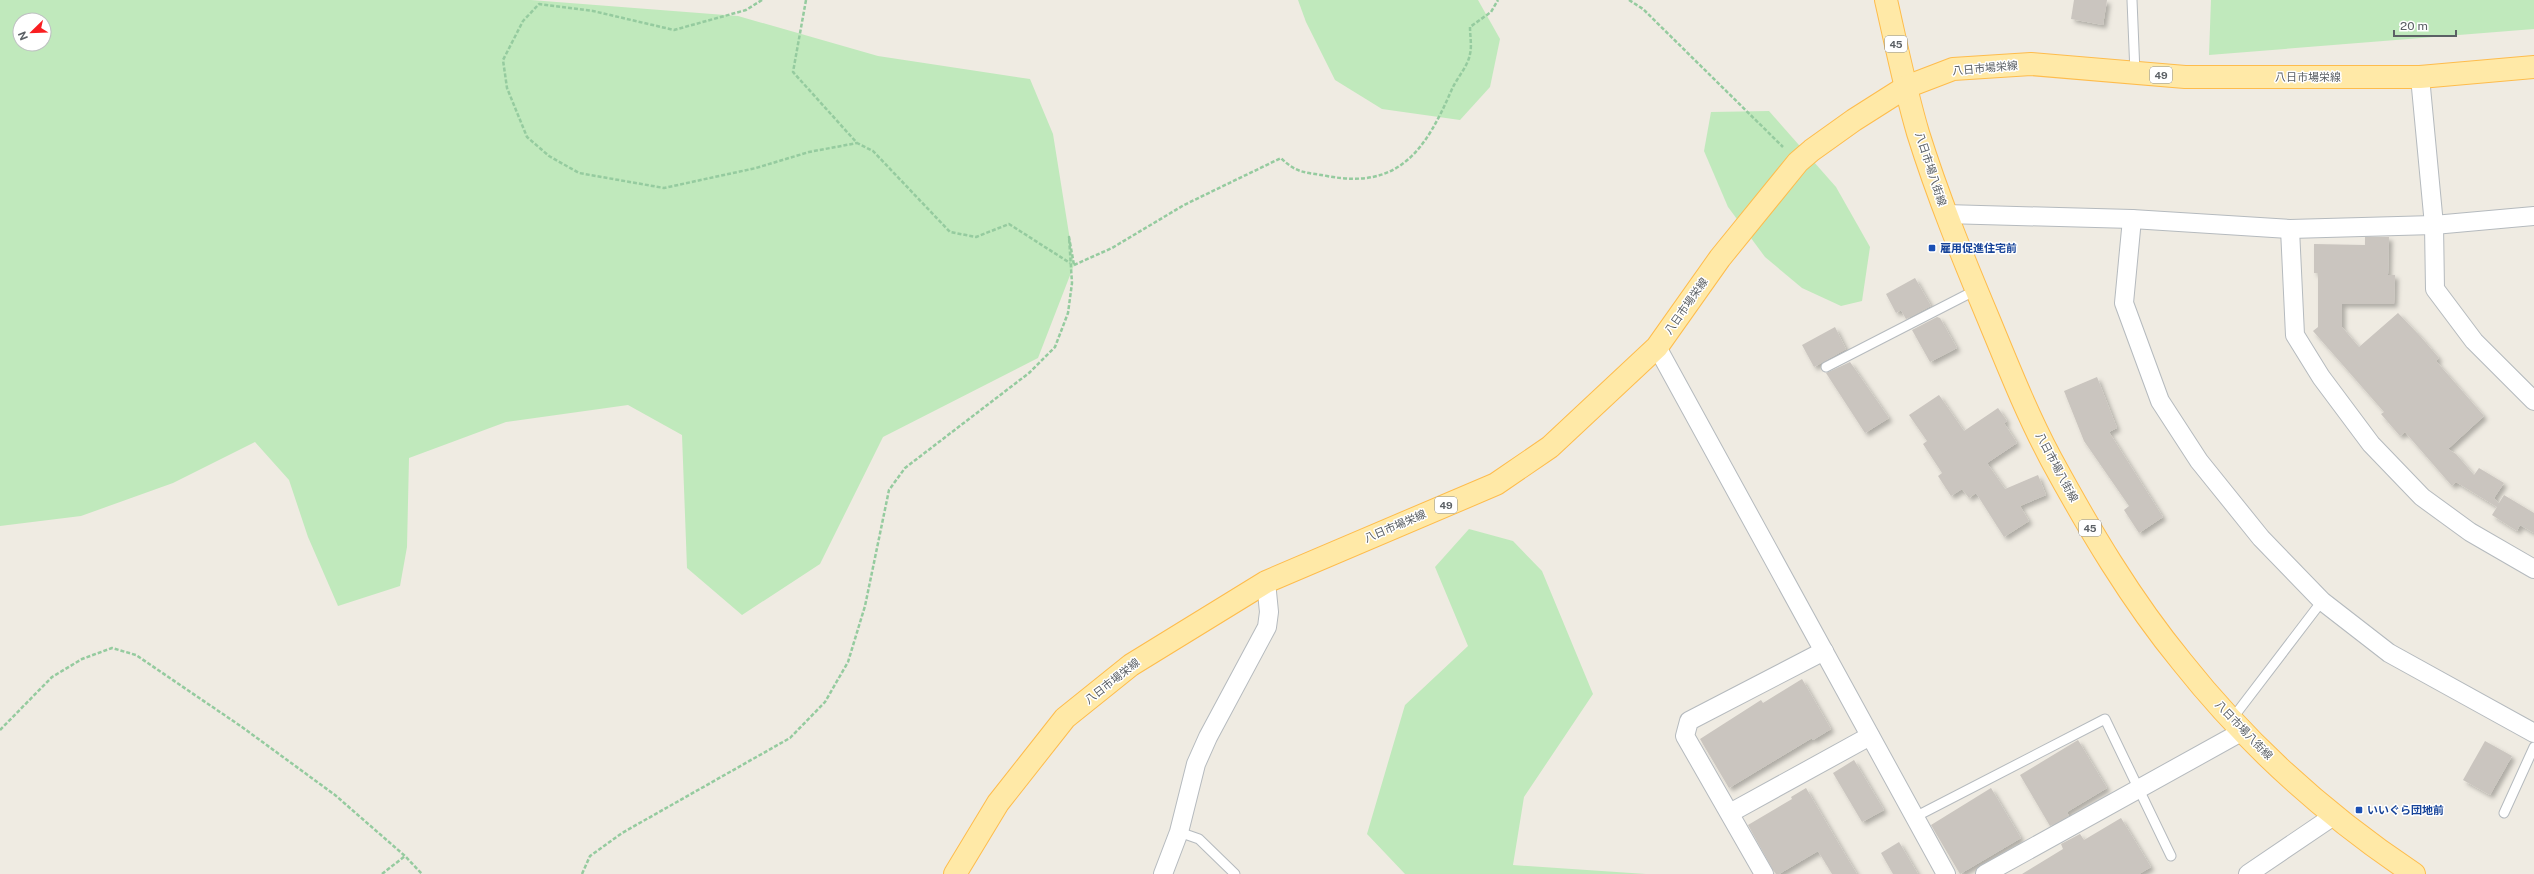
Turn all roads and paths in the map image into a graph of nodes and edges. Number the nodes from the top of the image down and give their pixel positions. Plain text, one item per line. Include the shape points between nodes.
1 (762, 0) edge
2 (806, 0) edge
3 (1498, 0) edge
4 (1629, 0) edge
5 (1886, 0) edge
6 (2132, 0) edge
7 (2534, 67) edge
8 (2135, 72) junction
9 (2420, 77) junction
10 (1906, 87) junction
11 (857, 143) junction
12 (1798, 162) junction
13 (1945, 214) junction
14 (2534, 216) edge
15 (2132, 219) junction
16 (2434, 225) junction
17 (2290, 229) junction
18 (1074, 265) junction
19 (1976, 290) junction
20 (1657, 347) junction
21 (1826, 367) dead end
22 (2534, 401) edge
23 (2534, 569) edge
24 (1266, 582) junction
25 (2322, 601) junction
26 (1824, 651) junction
27 (2238, 725) junction
28 (0, 730) edge
29 (2534, 734) edge
30 (1870, 736) junction
31 (2534, 748) edge
32 (2138, 788) junction
33 (1730, 813) junction
34 (2504, 813) dead end
35 (2335, 815) junction
36 (1915, 817) junction
37 (1179, 832) junction
38 (405, 856) junction
39 (2171, 856) dead end
40 (382, 874) edge
41 (422, 874) edge
42 (582, 874) edge
43 (955, 874) edge
44 (1163, 874) edge
45 (1235, 874) edge
46 (1764, 874) edge
47 (1946, 874) edge
48 (1985, 874) edge
49 (2248, 874) edge
50 (2414, 874) edge

1 - 11 path via 746,10 674,30 593,11 539,4 523,21 503,60 507,88 527,137 549,156 578,173 664,188 756,168 809,152
2 - 11 path via 793,72
3 - 18 path via 1491,12 1470,27 1470,55 1431,135 1416,153 1395,170 1375,178 1339,179 1292,169 1281,158 1184,205 1112,248
4 - 12 path via 1643,9
5 - 10 main road, 八日市場八街線 / 45
6 - 8 lane
7 - 9 main road, 八日市場栄線 / 49
8 - 9 main road, 八日市場栄線 / 49 via 2184,77
8 - 10 main road, 八日市場栄線 / 49 via 2031,64 1953,69
9 - 16 street
10 - 12 main road, 八日市場栄線 / 49 via 1854,120
10 - 13 main road, 八日市場八街線 / 45
11 - 18 path via 873,152 950,232 976,237 1010,224
12 - 20 main road, 八日市場栄線 / 49 via 1720,258
13 - 15 street
13 - 19 main road, 八日市場八街線 / 45
14 - 16 street
15 - 17 street
15 - 25 street via 2124,303 2160,401 2199,461 2261,538
16 - 17 street
16 - 22 street via 2435,289 2474,341
17 - 23 street via 2294,335 2322,377 2371,444 2422,497 2470,532
18 - 42 path via 1069,236 1072,283 1068,313 1056,346 1029,373 904,468 889,490 863,613 848,662 825,702 790,738 622,833 590,856
19 - 21 lane
19 - 27 main road, 八日市場八街線 / 45 via 2050,456 2093,533 2132,595 2181,662
20 - 24 main road, 八日市場栄線 / 49 via 1550,447 1496,484
20 - 26 street
24 - 37 street via 1269,612 1267,627 1196,764
24 - 43 main road, 八日市場栄線 / 49 via 1130,665 1065,718 998,803
25 - 27 lane
25 - 29 street via 2389,653
26 - 30 street
26 - 33 street via 1689,721 1685,736
27 - 32 street
27 - 35 main road, 八日市場八街線 / 45 via 2289,776
28 - 38 path via 52,677 82,659 112,648 136,655 242,727 335,795
30 - 33 street
30 - 36 street
31 - 34 lane
32 - 36 lane via 2105,719
32 - 39 lane
32 - 48 street
33 - 46 street
35 - 49 street
35 - 50 main road, 八日市場八街線 / 45
36 - 47 street
37 - 44 street
37 - 45 lane via 1199,839
38 - 40 path
38 - 41 path

